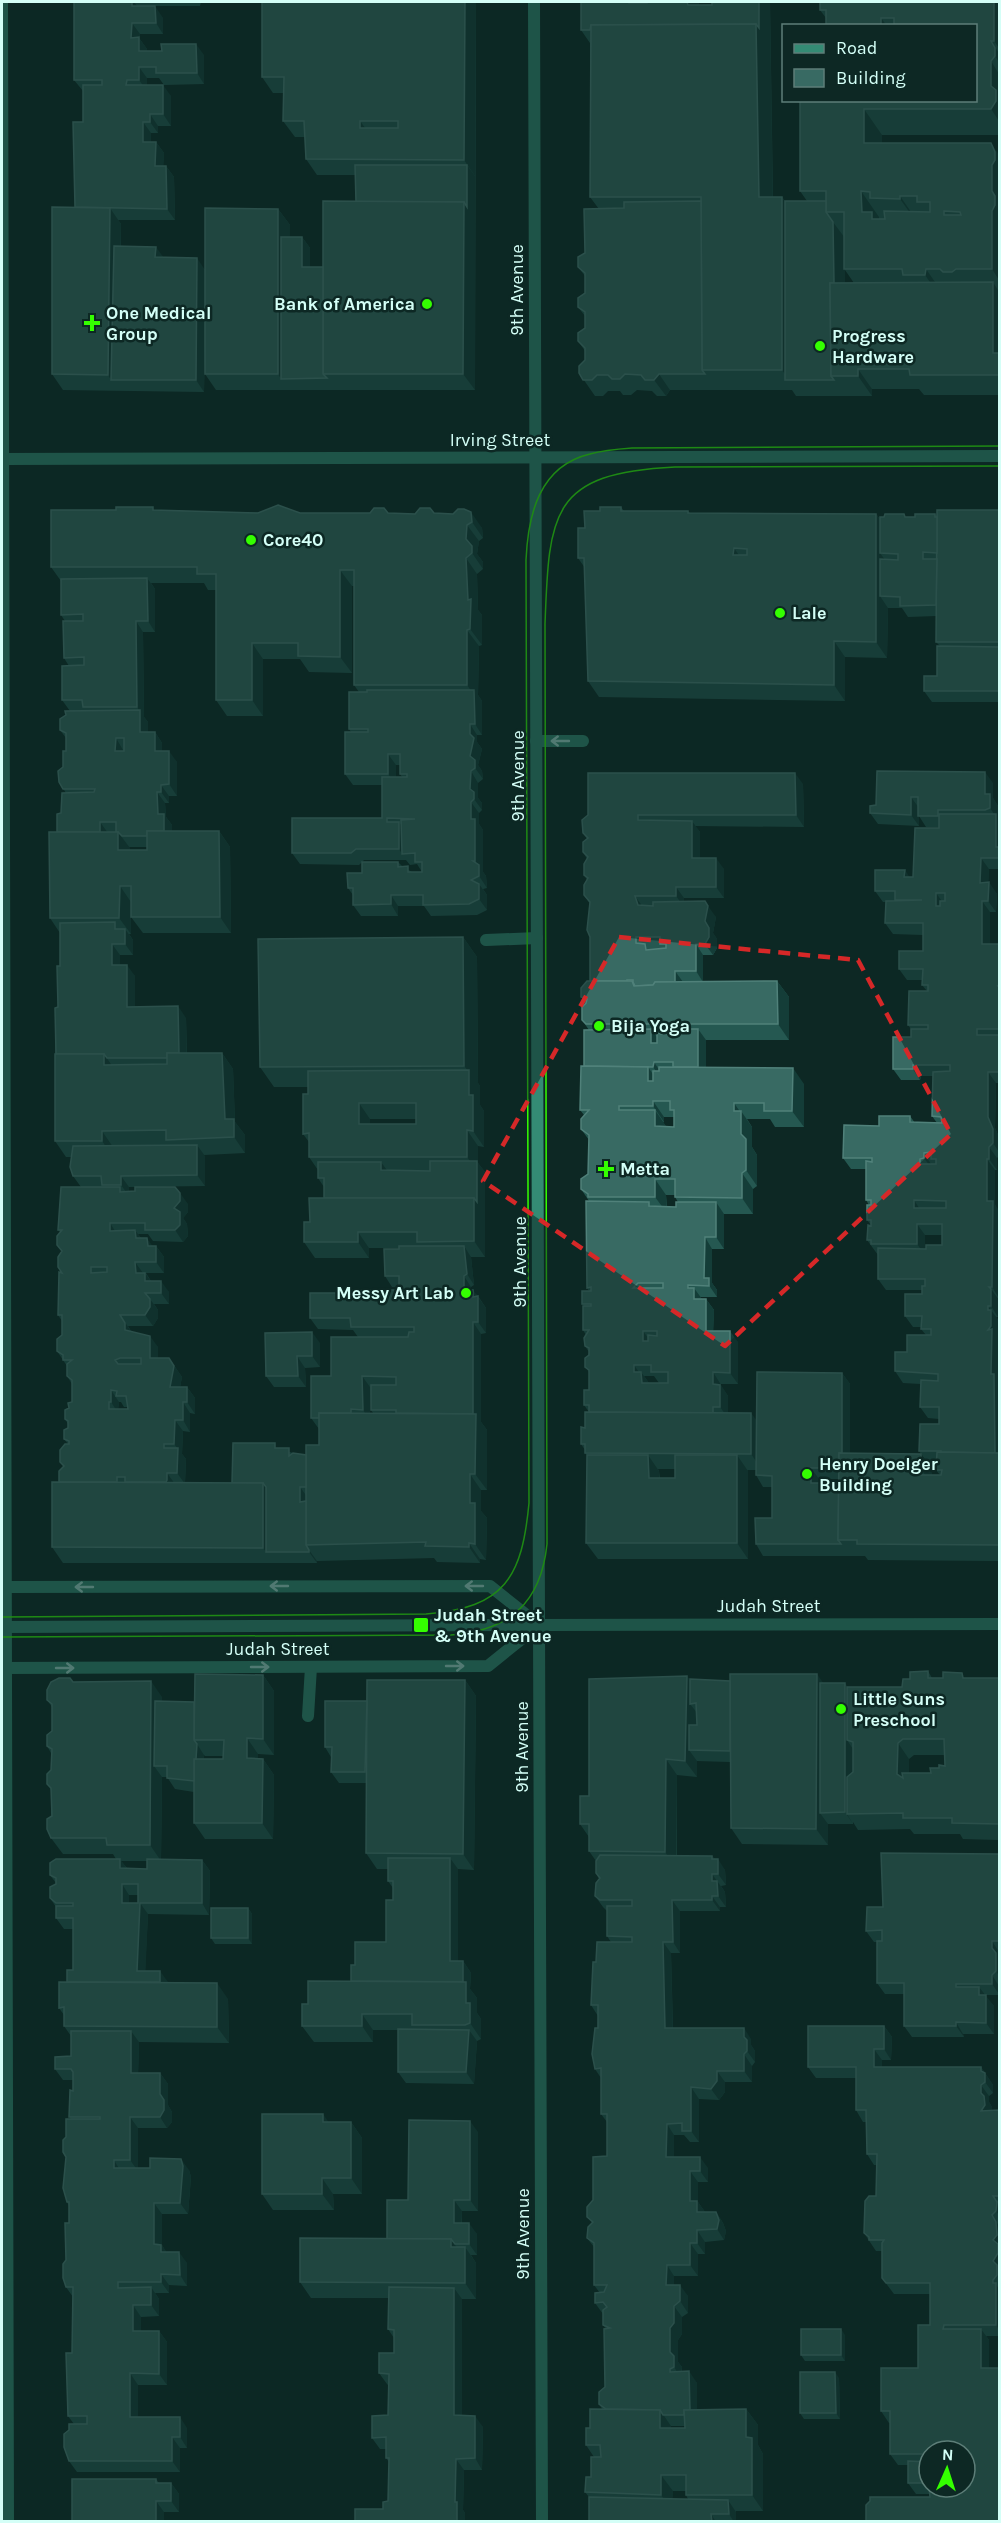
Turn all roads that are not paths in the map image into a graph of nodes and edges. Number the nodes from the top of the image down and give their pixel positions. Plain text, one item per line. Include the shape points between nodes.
1 (2, 2) edge
2 (534, 2) edge
3 (999, 456) edge
4 (535, 458) junction
5 (2, 459) edge
6 (536, 741) junction
7 (584, 741) dead end
8 (537, 938) junction
9 (486, 939) dead end
10 (4, 1587) edge
11 (999, 1624) edge
12 (539, 1625) junction
13 (4, 1627) edge
14 (311, 1667) junction
15 (4, 1668) edge
16 (308, 1716) dead end
17 (8, 2522) edge
18 (542, 2522) edge

1 - 5 street
2 - 4 street, 9th Avenue
3 - 4 street, Irving Street
4 - 5 street, Irving Street
4 - 6 street, 9th Avenue
5 - 10 street
7 -> 6 street
6 - 8 street, 9th Avenue
8 - 9 street
8 - 12 street, 9th Avenue
12 -> 10 street via 490,1586
10 - 13 street
11 - 12 street, Judah Street
12 - 13 street, Judah Street
14 -> 12 street, Judah Street via 488,1666
12 - 18 street, 9th Avenue
13 - 15 street
15 -> 14 street, Judah Street
14 - 16 street
15 - 17 street

